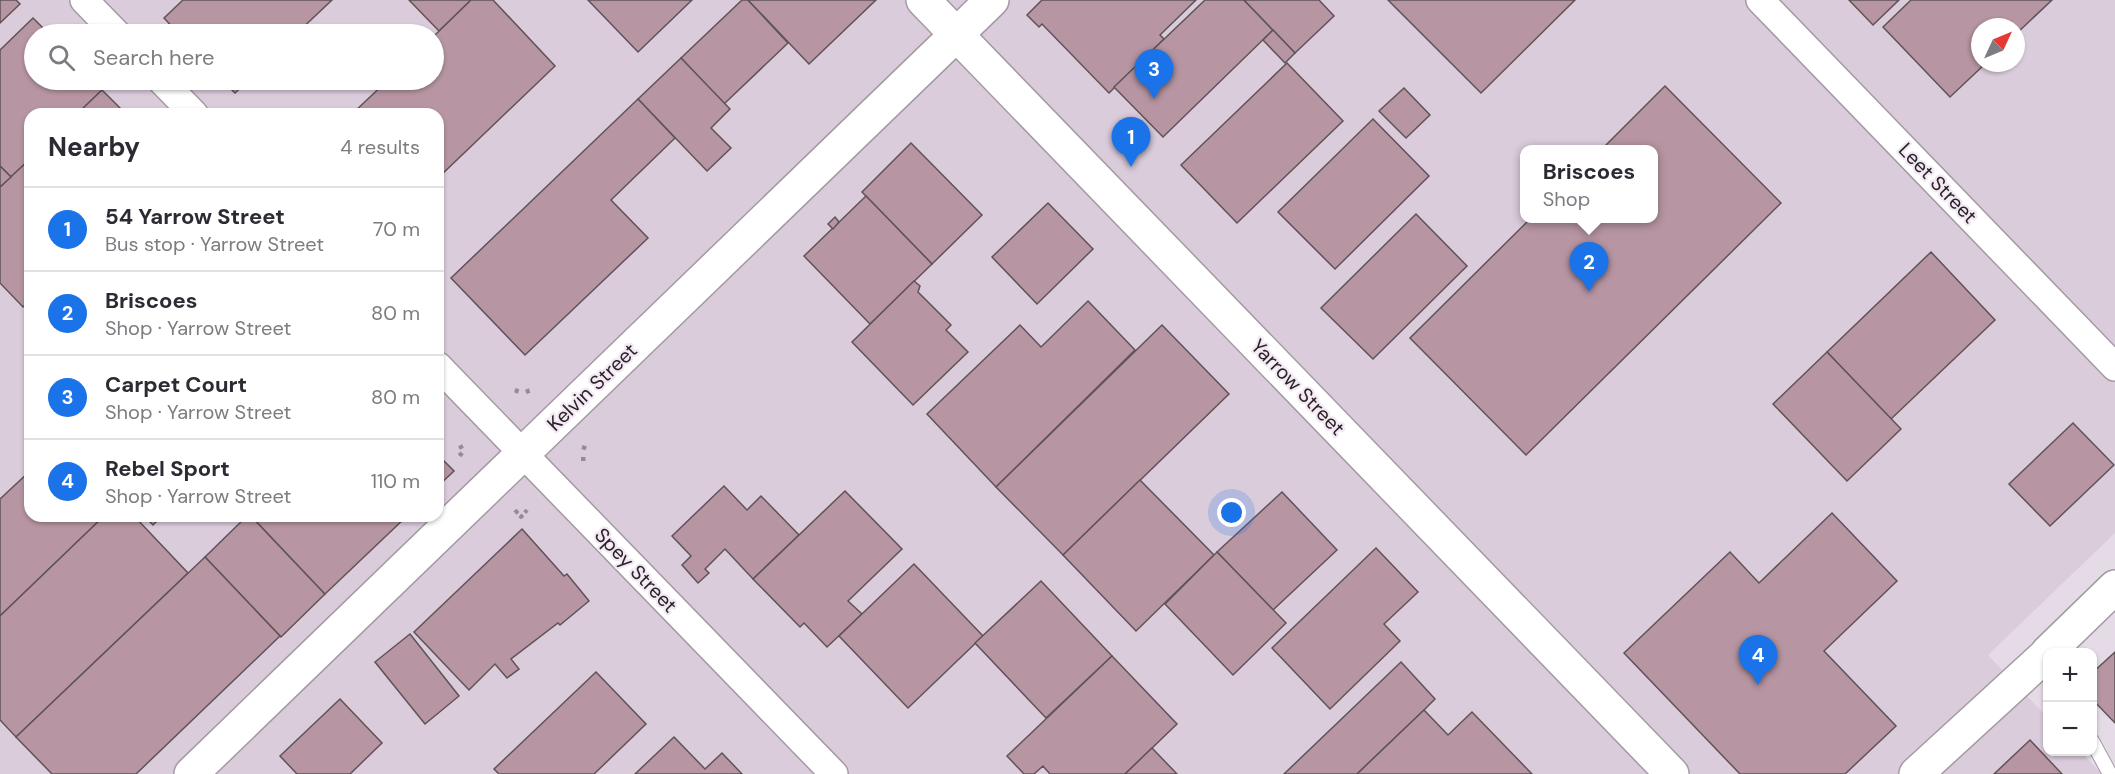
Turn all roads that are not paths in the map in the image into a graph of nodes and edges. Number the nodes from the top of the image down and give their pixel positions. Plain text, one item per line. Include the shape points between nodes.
1 (84, 0) edge
2 (923, 0) edge
3 (992, 0) edge
4 (1760, 0) edge
5 (107, 24) edge
6 (957, 34) junction
7 (171, 90) edge
8 (188, 108) edge
9 (2115, 366) edge
10 (444, 372) edge
11 (523, 453) junction
12 (2115, 587) edge
13 (2042, 662) edge
14 (2097, 750) edge
15 (191, 774) edge
16 (834, 774) edge
17 (1672, 774) edge
18 (1916, 774) edge
19 (2110, 774) edge

1 - 5 street
2 - 6 street, Yarrow Street
3 - 6 street, Kelvin Street
4 - 9 street, Leet Street
6 - 11 street, Kelvin Street
6 - 17 street, Yarrow Street
7 - 8 street
10 - 11 street, Spey Street
11 - 15 street, Kelvin Street
11 - 16 street, Spey Street
12 - 13 street
13 - 18 street
14 - 19 lane

